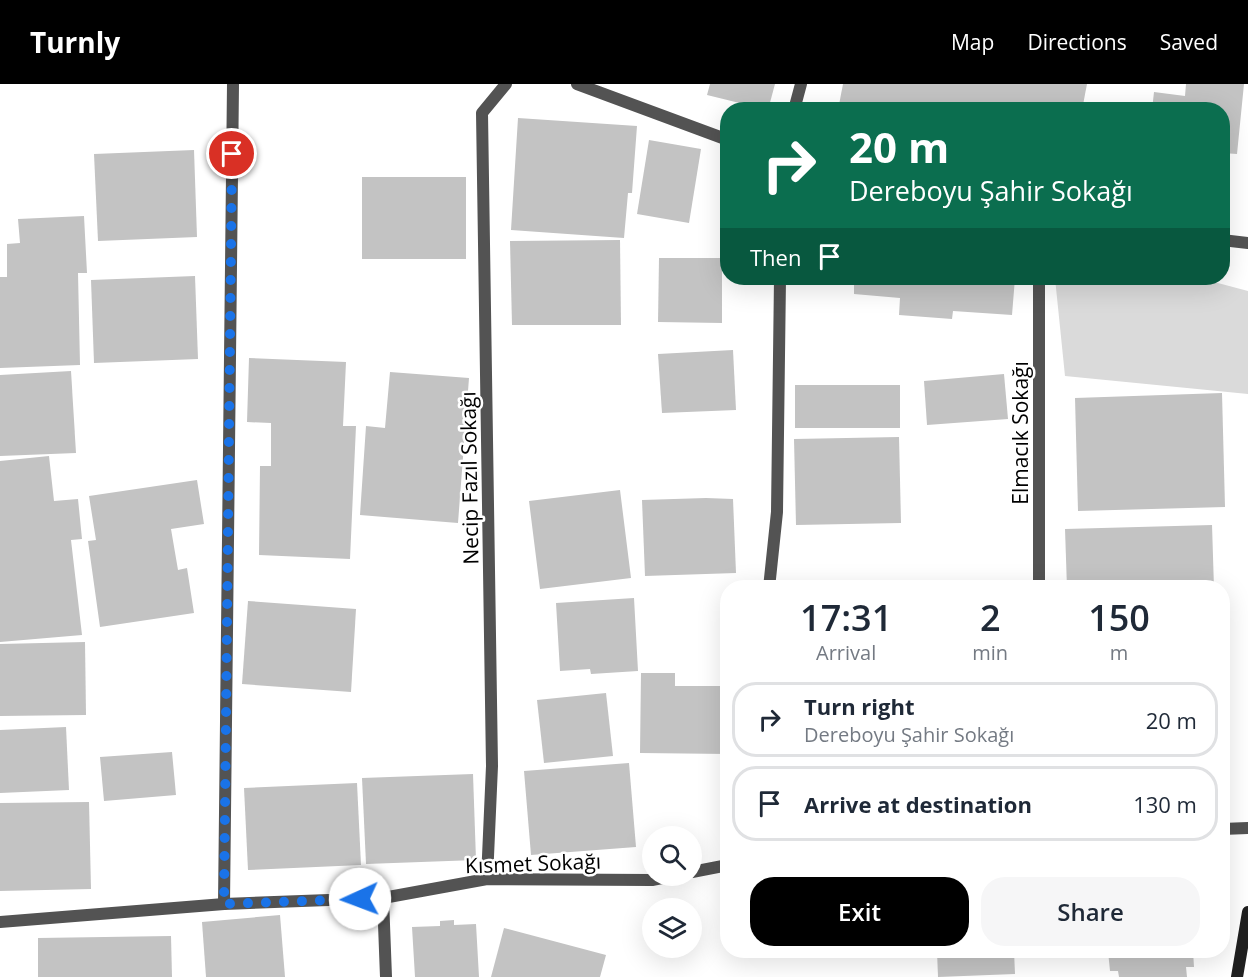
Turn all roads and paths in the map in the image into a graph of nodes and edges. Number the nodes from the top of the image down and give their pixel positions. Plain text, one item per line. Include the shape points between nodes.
1 (233, 84) edge
2 (506, 84) edge
3 (577, 84) edge
4 (801, 84) edge
5 (796, 102) edge
6 (720, 137) edge
7 (1230, 241) edge
8 (1248, 243) edge
9 (780, 285) edge
10 (1039, 285) edge
11 (770, 580) edge
12 (1039, 580) edge
13 (1248, 828) edge
14 (1230, 829) edge
15 (720, 867) edge
16 (702, 870) edge
17 (487, 879) junction
18 (642, 880) edge
19 (383, 898) junction
20 (224, 904) junction
21 (1248, 912) edge
22 (0, 922) edge
23 (386, 977) edge
24 (1237, 977) edge

1 - 20 street
2 - 17 street, Necip Fazıl Sokağı via 482,113 492,754
3 - 6 street
4 - 5 street
7 - 8 street
9 - 11 street via 777,512
10 - 12 street, Elmacık Sokağı
13 - 14 street
15 - 16 street
17 - 18 street, Kısmet Sokağı
17 - 19 street, Kısmet Sokağı
19 - 20 street, Kısmet Sokağı
19 - 23 street
20 - 22 street, Kısmet Sokağı
21 - 24 street

